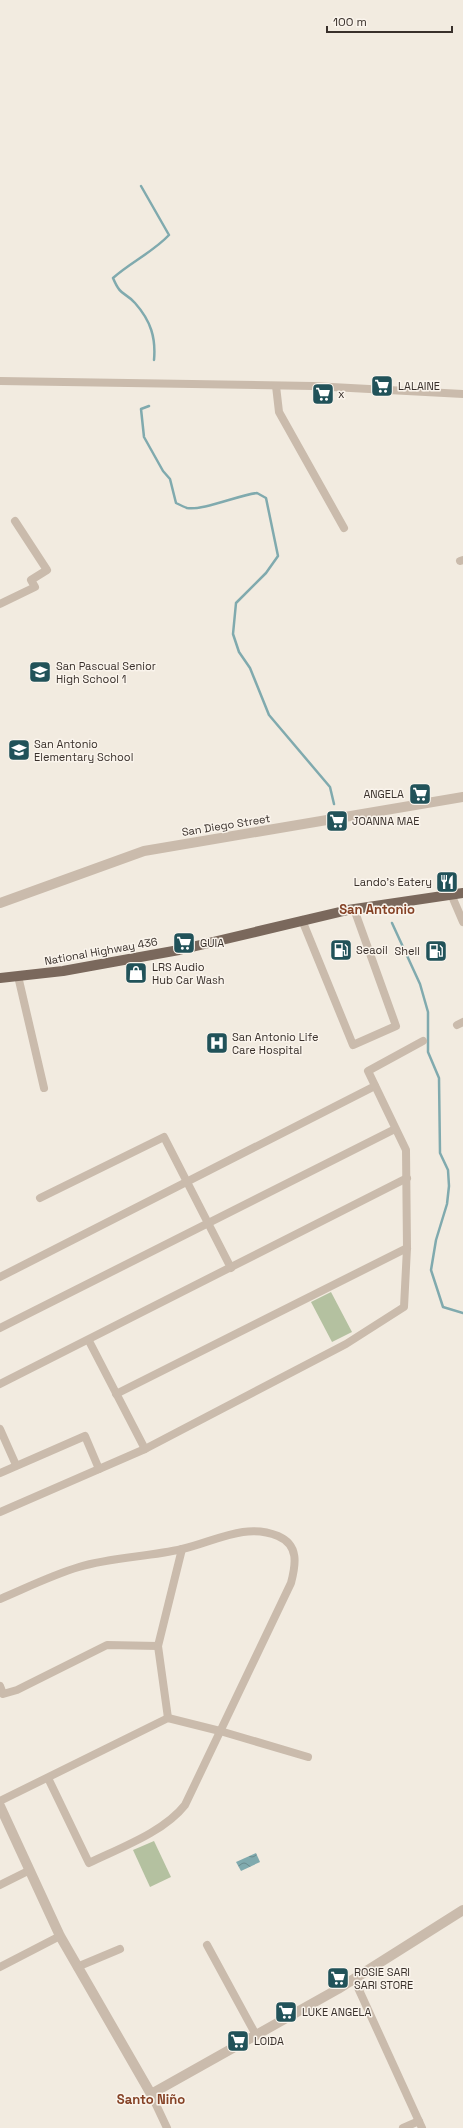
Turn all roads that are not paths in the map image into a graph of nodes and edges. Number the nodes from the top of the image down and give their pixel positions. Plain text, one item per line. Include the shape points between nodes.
1 (0, 381) edge
2 (276, 386) junction
3 (463, 394) edge
4 (15, 521) dead end
5 (344, 528) dead end
6 (0, 604) edge
7 (463, 797) edge
8 (463, 893) edge
9 (451, 894) junction
10 (0, 903) edge
11 (354, 909) junction
12 (302, 920) junction
13 (463, 922) edge
14 (18, 976) junction
15 (0, 978) edge
16 (423, 1041) dead end
17 (375, 1086) junction
18 (44, 1088) dead end
19 (395, 1129) junction
20 (407, 1178) junction
21 (188, 1182) junction
22 (40, 1198) dead end
23 (209, 1224) junction
24 (407, 1248) junction
25 (231, 1268) junction
26 (0, 1277) edge
27 (0, 1328) edge
28 (89, 1341) junction
29 (0, 1384) edge
30 (116, 1394) junction
31 (0, 1429) edge
32 (145, 1449) junction
33 (16, 1465) junction
34 (99, 1469) junction
35 (0, 1473) edge
36 (0, 1512) edge
37 (182, 1550) junction
38 (0, 1599) edge
39 (158, 1646) junction
40 (0, 1686) edge
41 (168, 1718) junction
42 (220, 1731) junction
43 (308, 1757) dead end
44 (48, 1778) junction
45 (0, 1801) edge
46 (0, 1806) edge
47 (30, 1870) junction
48 (0, 1885) edge
49 (463, 1910) edge
50 (60, 1936) junction
51 (207, 1944) dead end
52 (120, 1949) dead end
53 (0, 1966) edge
54 (77, 1967) junction
55 (354, 1979) junction
56 (256, 2036) junction
57 (151, 2094) junction
58 (420, 2125) edge
59 (167, 2128) edge
60 (403, 2128) edge

1 - 2 street
2 - 3 street
2 - 5 street via 279,412
4 - 6 street via 46,570 32,580 35,586
7 - 10 street, San Diego Street via 144,851
8 - 9 main road, National Highway 436
9 - 11 main road, National Highway 436
9 - 13 street
11 - 12 main road, National Highway 436
11 - 12 street via 396,1026 353,1045
12 - 14 main road, National Highway 436 via 180,950 63,972
14 - 15 main road, National Highway 436
14 - 18 street
16 - 17 street via 368,1072
17 - 19 street
17 - 21 street
19 - 20 street via 406,1150
19 - 23 street
20 - 24 street
20 - 25 street
21 - 22 street via 164,1137
21 - 23 street
21 - 26 street
23 - 25 street
23 - 27 street
24 - 30 street
24 - 32 street via 404,1307 346,1344
25 - 28 street
28 - 29 street
28 - 30 street
30 - 32 street
31 - 33 street
32 - 34 street
33 - 34 street via 85,1436
33 - 35 street
34 - 36 street
37 - 38 street via 79,1566
37 - 39 street
37 - 42 street via 252,1530 268,1532 285,1539 294,1550 296,1566 291,1583
39 - 40 street via 107,1645 17,1690 3,1694
39 - 41 street
41 - 42 street
41 - 44 street
42 - 43 street
42 - 44 street via 186,1805 176,1817 162,1827 89,1863
44 - 45 street
46 - 47 street
47 - 48 street
47 - 50 street
49 - 55 street
50 - 53 street
50 - 54 street
51 - 56 street
52 - 54 street
54 - 57 street
55 - 56 street
55 - 58 street
56 - 57 street
57 - 59 street
58 - 60 street

